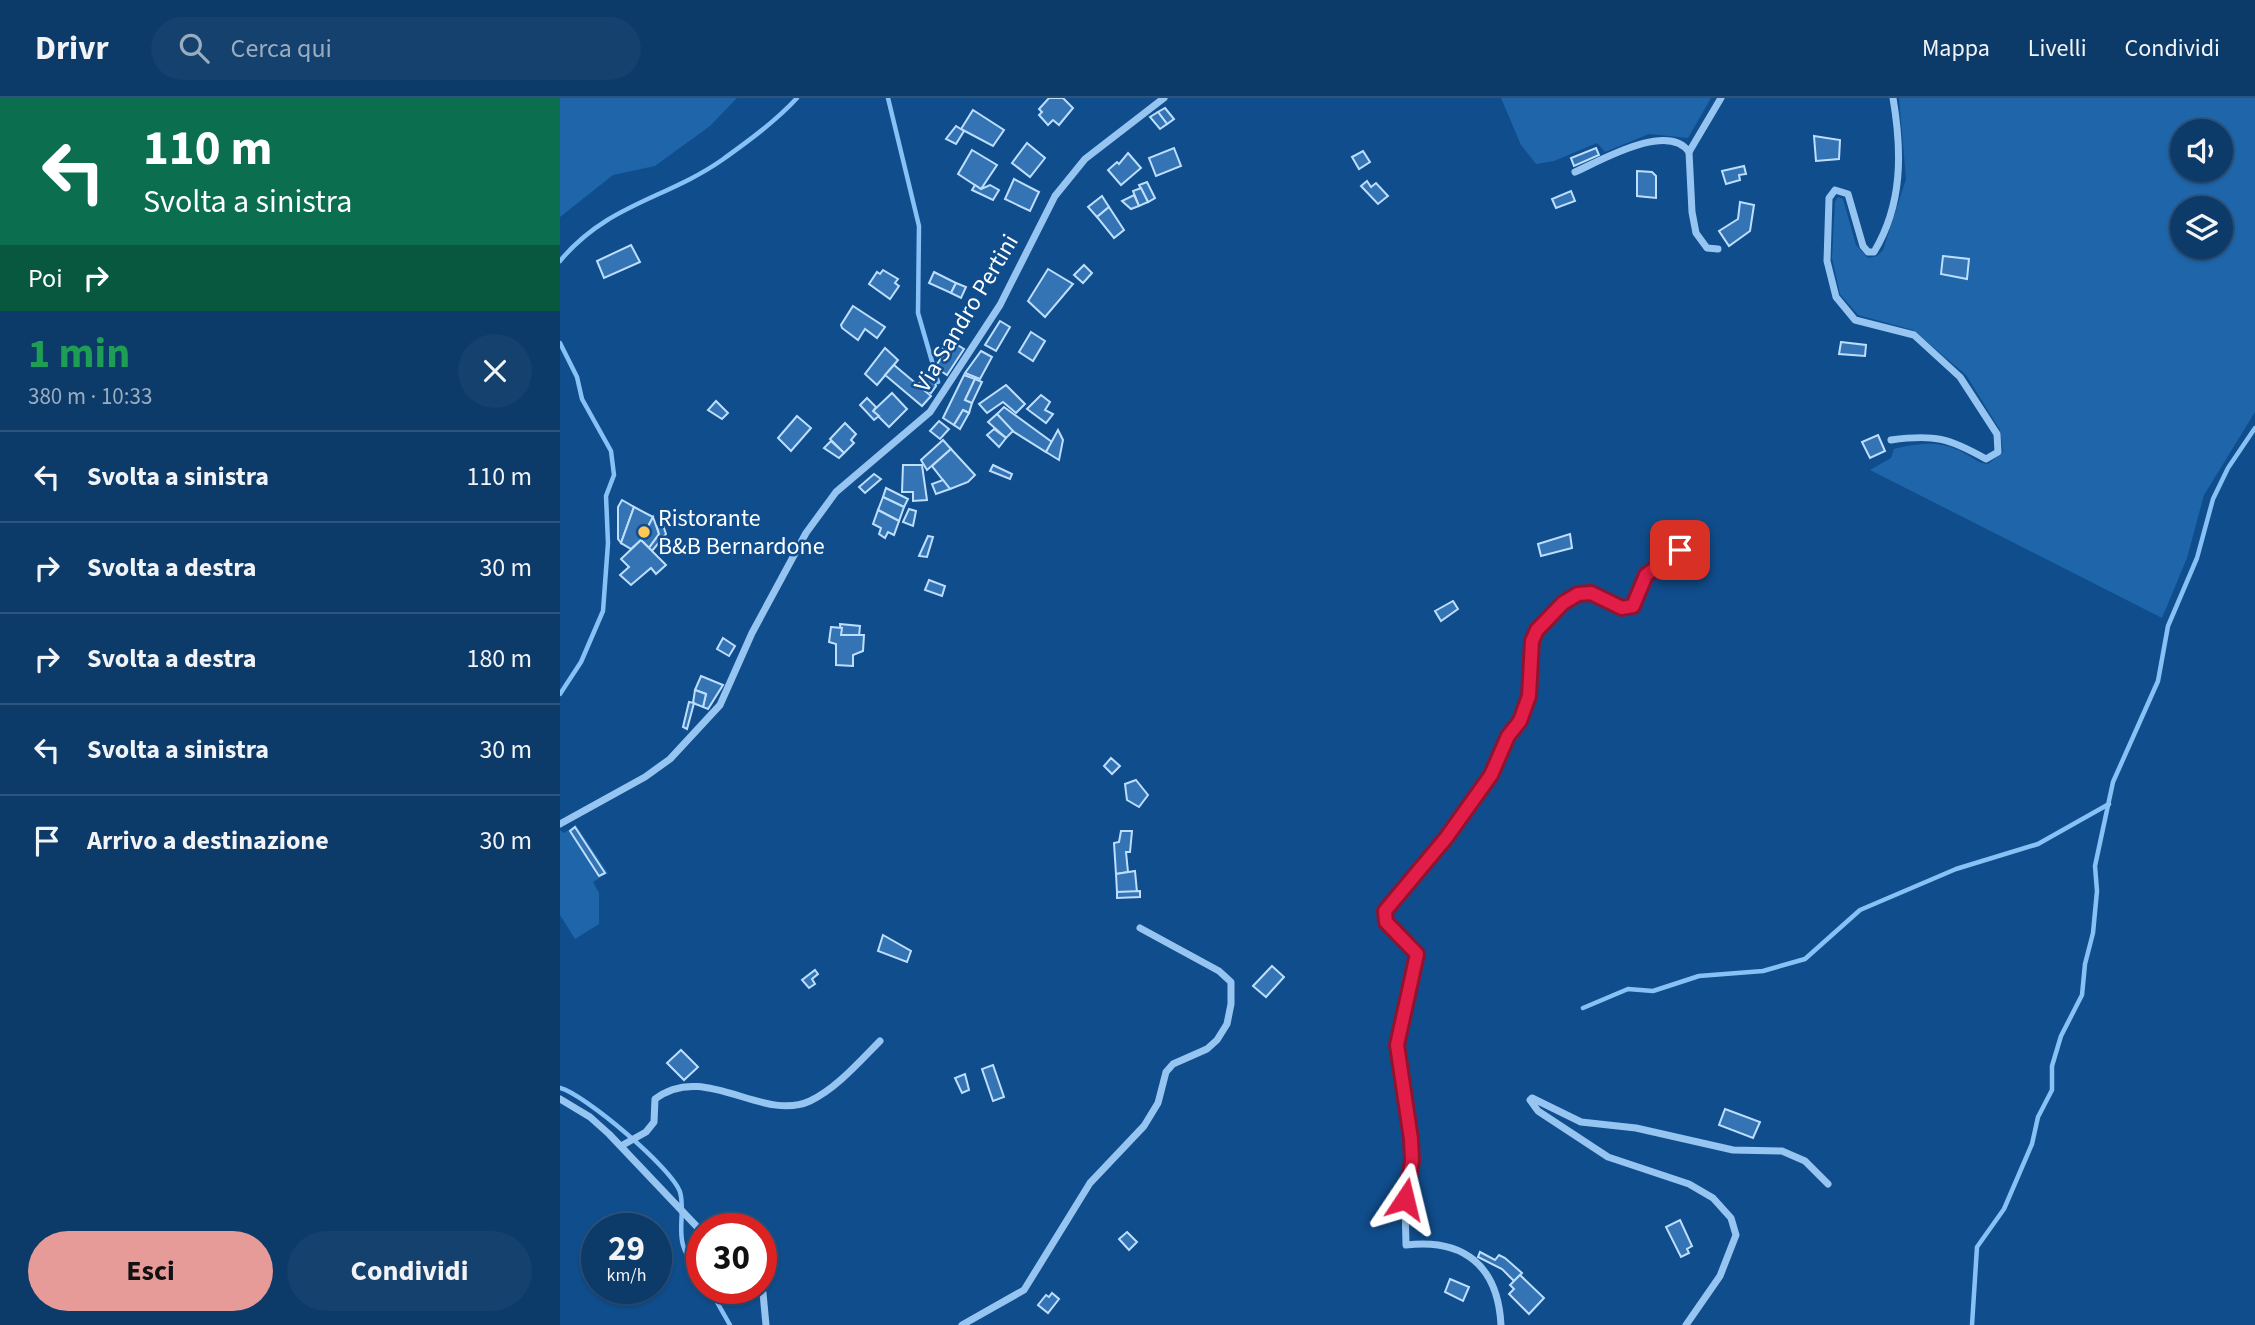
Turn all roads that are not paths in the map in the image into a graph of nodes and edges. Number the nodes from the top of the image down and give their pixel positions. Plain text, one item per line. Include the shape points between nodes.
1 (1164, 98) edge
2 (1721, 98) edge
3 (1894, 98) edge
4 (1689, 152) junction
5 (1575, 172) dead end
6 (1718, 249) dead end
7 (1891, 440) dead end
8 (1680, 550) dead end
9 (560, 824) edge
10 (1140, 928) dead end
11 (880, 1041) dead end
12 (560, 1099) edge
13 (621, 1146) junction
14 (1828, 1184) dead end
15 (686, 1217) edge
16 (764, 1304) edge
17 (766, 1325) edge
18 (962, 1325) edge
19 (1501, 1325) edge
20 (1686, 1325) edge

1 - 9 street, Via Sandro Pertini via 1085,159 1055,195 1000,305 930,412 836,492 806,533 752,633 720,705 670,759
2 - 4 street
3 - 7 street via 1900,178 1874,252 1863,246 1848,194 1835,190 1829,198 1826,261 1836,297 1855,320 1914,335 1960,377 1997,434 1998,452 1986,459 1962,445 1926,435
4 - 5 street via 1680,144 1649,141
4 - 6 street via 1696,233 1707,248
8 - 19 street via 1646,575 1633,606 1622,608 1591,593 1578,594 1537,630 1532,641 1529,696 1491,775 1385,911 1386,922 1417,954 1397,1045 1412,1161 1405,1199 1406,1245 1432,1242 1473,1258 1488,1278 1500,1307
10 - 18 street via 1231,982 1227,1024 1207,1049 1173,1064 1166,1072 1144,1126 1090,1183 1024,1290
11 - 13 street via 818,1096 794,1105 724,1090 681,1086 667,1090 655,1099 654,1122 646,1132
12 - 13 street via 590,1117
13 - 15 street
14 - 20 street via 1805,1161 1782,1151 1733,1150 1636,1128 1581,1122 1532,1098 1538,1111 1608,1157 1689,1184 1713,1198 1731,1218 1736,1236 1720,1276
16 - 17 street

